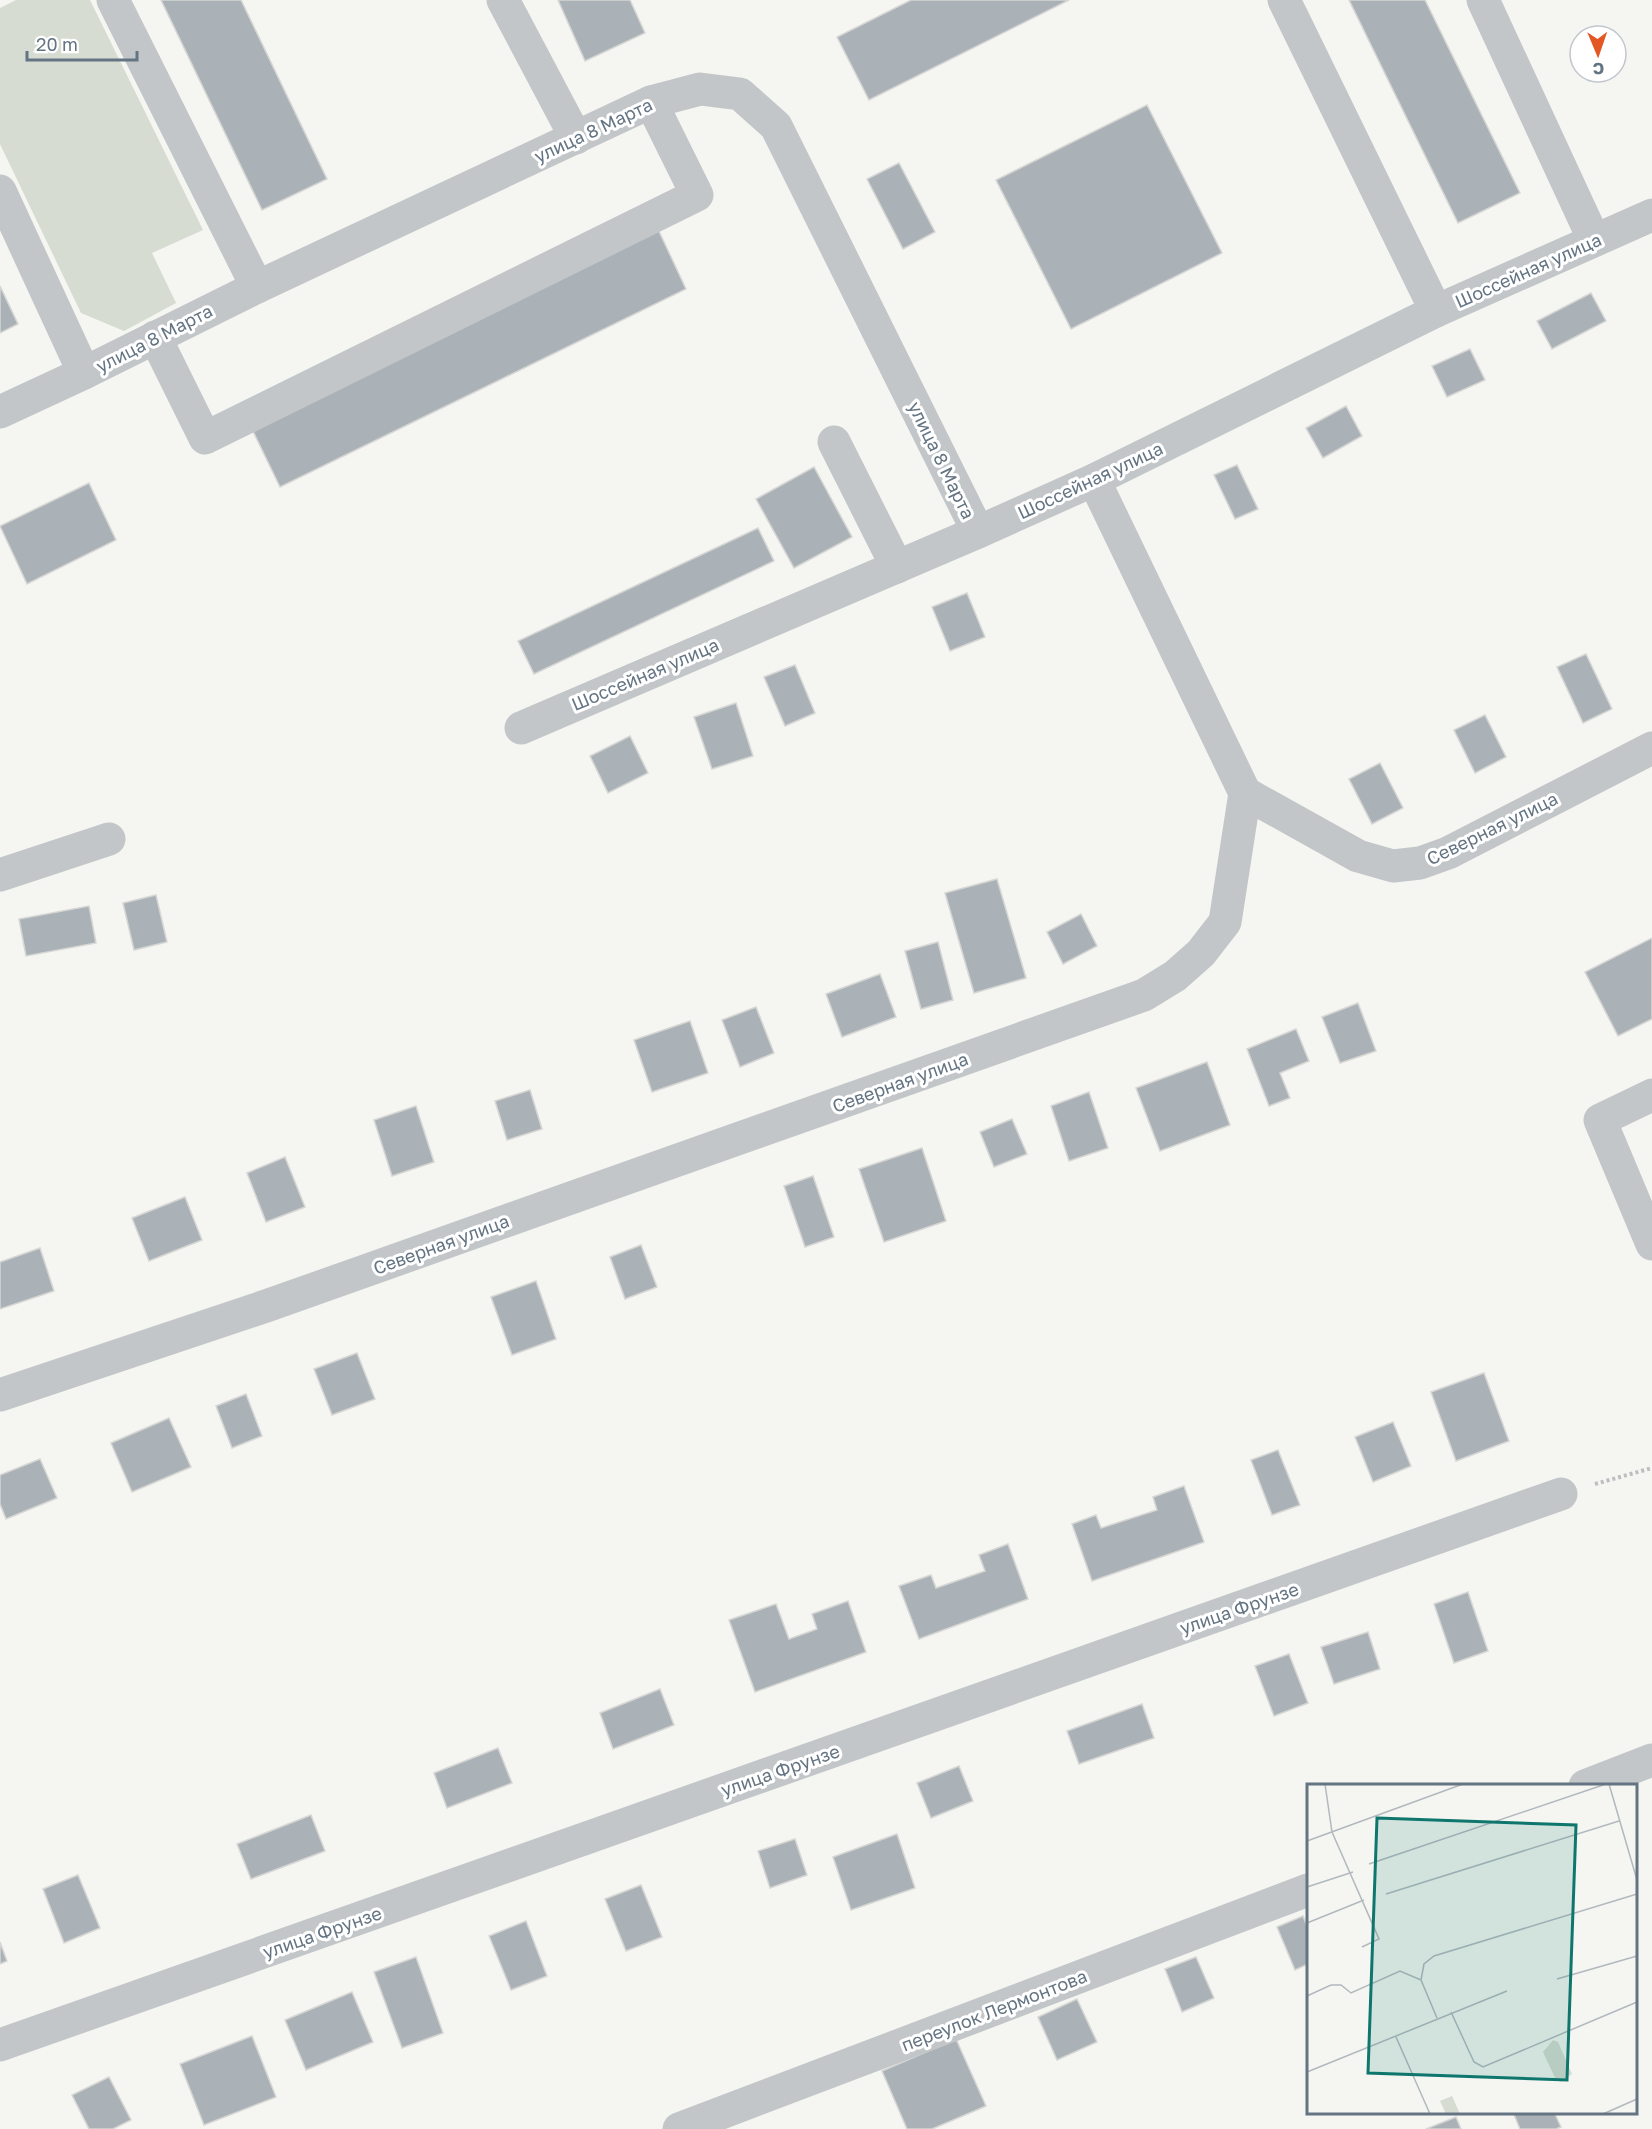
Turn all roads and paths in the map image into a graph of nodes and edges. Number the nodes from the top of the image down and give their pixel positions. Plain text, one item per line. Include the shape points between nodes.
1 (113, 0) edge
2 (503, 0) edge
3 (1284, 0) edge
4 (1483, 0) edge
5 (651, 102) junction
6 (576, 138) junction
7 (0, 191) edge
8 (1652, 215) edge
9 (1594, 240) junction
10 (257, 287) junction
11 (1436, 311) junction
12 (155, 337) junction
13 (84, 373) junction
14 (0, 412) edge
15 (834, 442) dead end
16 (1094, 480) junction
17 (978, 532) junction
18 (897, 567) junction
19 (521, 728) dead end
20 (1652, 748) edge
21 (1245, 793) junction
22 (109, 839) dead end
23 (0, 875) edge
24 (1652, 1095) edge
25 (1652, 1244) edge
26 (0, 1395) edge
27 (1652, 1468) edge
28 (1561, 1494) joint
29 (1652, 1760) edge
30 (1588, 1784) edge
31 (1307, 1890) edge
32 (0, 2045) edge
33 (680, 2129) edge

1 - 10 street
2 - 6 street
3 - 11 street
4 - 9 street
5 - 6 street, улица 8 Марта
5 - 12 street via 697,195 205,438
5 - 17 street, улица 8 Марта via 700,88 740,94 776,126
6 - 10 street, улица 8 Марта
7 - 13 street
8 - 9 street, Шоссейная улица
9 - 11 street, Шоссейная улица
10 - 12 street, улица 8 Марта
11 - 16 street, Шоссейная улица
12 - 13 street, улица 8 Марта
13 - 14 street, улица 8 Марта
15 - 18 street
16 - 17 street, Шоссейная улица
16 - 21 street
17 - 18 street, Шоссейная улица
18 - 19 street, Шоссейная улица
20 - 21 street, Северная улица via 1448,853 1420,863 1392,866 1358,856
21 - 26 street, Северная улица via 1225,922 1201,953 1175,976 1144,995 266,1306
22 - 23 street
24 - 25 street via 1600,1120
27 - 28 path
28 - 32 street, улица Фрунзе
29 - 30 street
31 - 33 street, переулок Лермонтова

